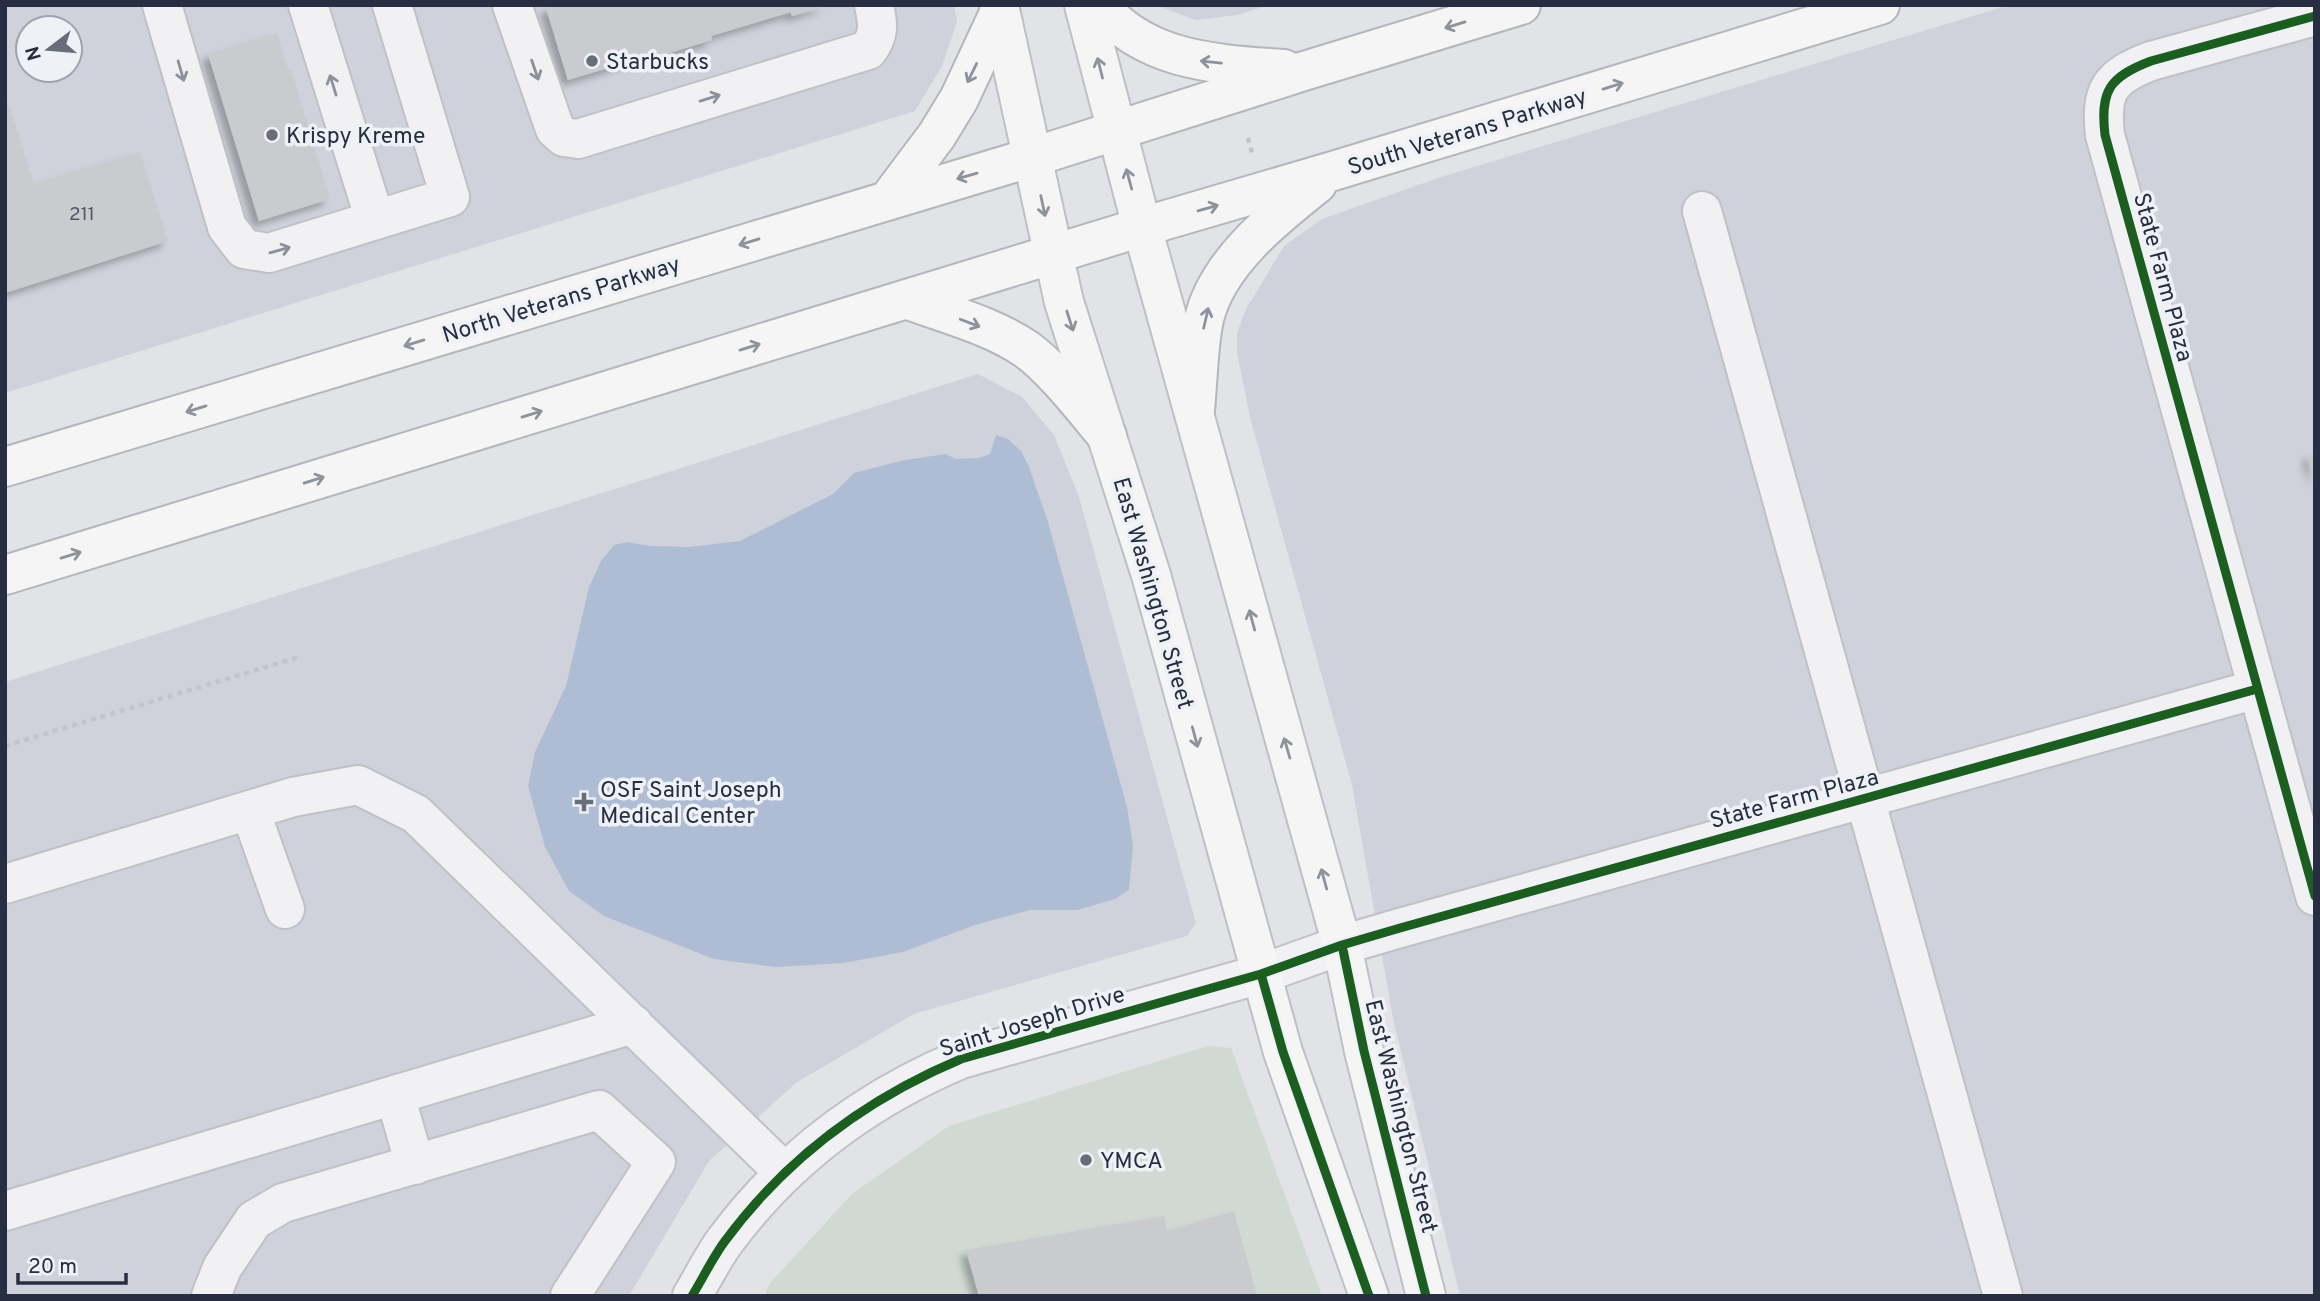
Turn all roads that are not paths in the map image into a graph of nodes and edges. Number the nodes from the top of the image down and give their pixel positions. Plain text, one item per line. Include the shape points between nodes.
1 (162, 5) edge
2 (308, 5) edge
3 (392, 5) edge
4 (512, 5) edge
5 (874, 5) edge
6 (1084, 5) edge
7 (1099, 5) edge
8 (1521, 5) edge
9 (1880, 5) edge
10 (999, 8) edge
11 (2311, 20) edge
12 (1304, 71) junction
13 (1116, 130) junction
14 (1032, 157) junction
15 (1333, 172) junction
16 (889, 199) junction
17 (1702, 211) dead end
18 (375, 220) junction
19 (1142, 227) junction
20 (1053, 255) junction
21 (906, 299) junction
22 (1195, 410) junction
23 (1107, 436) junction
24 (5, 467) edge
25 (5, 575) edge
26 (2257, 689) junction
27 (1864, 799) junction
28 (250, 810) junction
29 (5, 884) edge
30 (2315, 895) edge
31 (285, 909) dead end
32 (1342, 945) junction
33 (1261, 974) junction
34 (634, 1024) junction
35 (395, 1095) junction
36 (415, 1165) junction
37 (785, 1173) junction
38 (5, 1211) edge
39 (211, 1296) edge
40 (570, 1296) edge
41 (692, 1296) edge
42 (1369, 1296) edge
43 (1426, 1296) edge
44 (2003, 1296) edge

1 -> 18 street via 227,227 244,249 269,253
18 -> 2 street
3 - 18 street via 450,197
4 -> 5 street via 555,129 564,137 578,139 867,50 876,40 879,26
13 -> 6 main road, East Washington Street
12 -> 7 main road via 1190,60 1165,53 1143,43
8 -> 12 main road
15 -> 9 main road, South Veterans Parkway
10 - 14 main road, East Washington Street
10 -> 16 main road via 959,99
11 - 26 street, State Farm Plaza via 2129,69 2111,85 2102,108 2105,135
12 - 13 main road
13 - 14 main road, North Veterans Parkway
19 -> 13 main road, East Washington Street
14 -> 16 main road, North Veterans Parkway
14 -> 20 main road, East Washington Street
19 -> 15 main road, South Veterans Parkway
22 -> 15 main road via 1205,318 1212,295 1234,261 1271,220
16 -> 24 main road, North Veterans Parkway
17 - 27 street
19 - 20 main road, South Veterans Parkway
19 - 22 main road, East Washington Street
20 - 21 main road
20 -> 23 main road, East Washington Street
21 -> 23 main road via 1028,351
25 -> 21 main road
32 -> 22 main road, East Washington Street
23 -> 33 main road, East Washington Street via 1151,575
26 - 27 street, State Farm Plaza
26 - 30 street, State Farm Plaza
27 - 32 street, State Farm Plaza
27 - 44 street
28 - 29 street
28 - 31 street
28 - 34 street via 358,785 416,814
32 - 33 street, Saint Joseph Drive
32 - 43 main road, East Washington Street
33 - 37 street, Saint Joseph Drive via 949,1064 856,1114
33 - 42 main road, East Washington Street via 1283,1052
34 - 35 street
34 - 37 street
35 - 36 street
35 - 38 street
36 - 39 street via 283,1203 254,1220 222,1268
36 - 40 street via 599,1110 656,1162
37 - 41 street, Saint Joseph Drive via 724,1243

